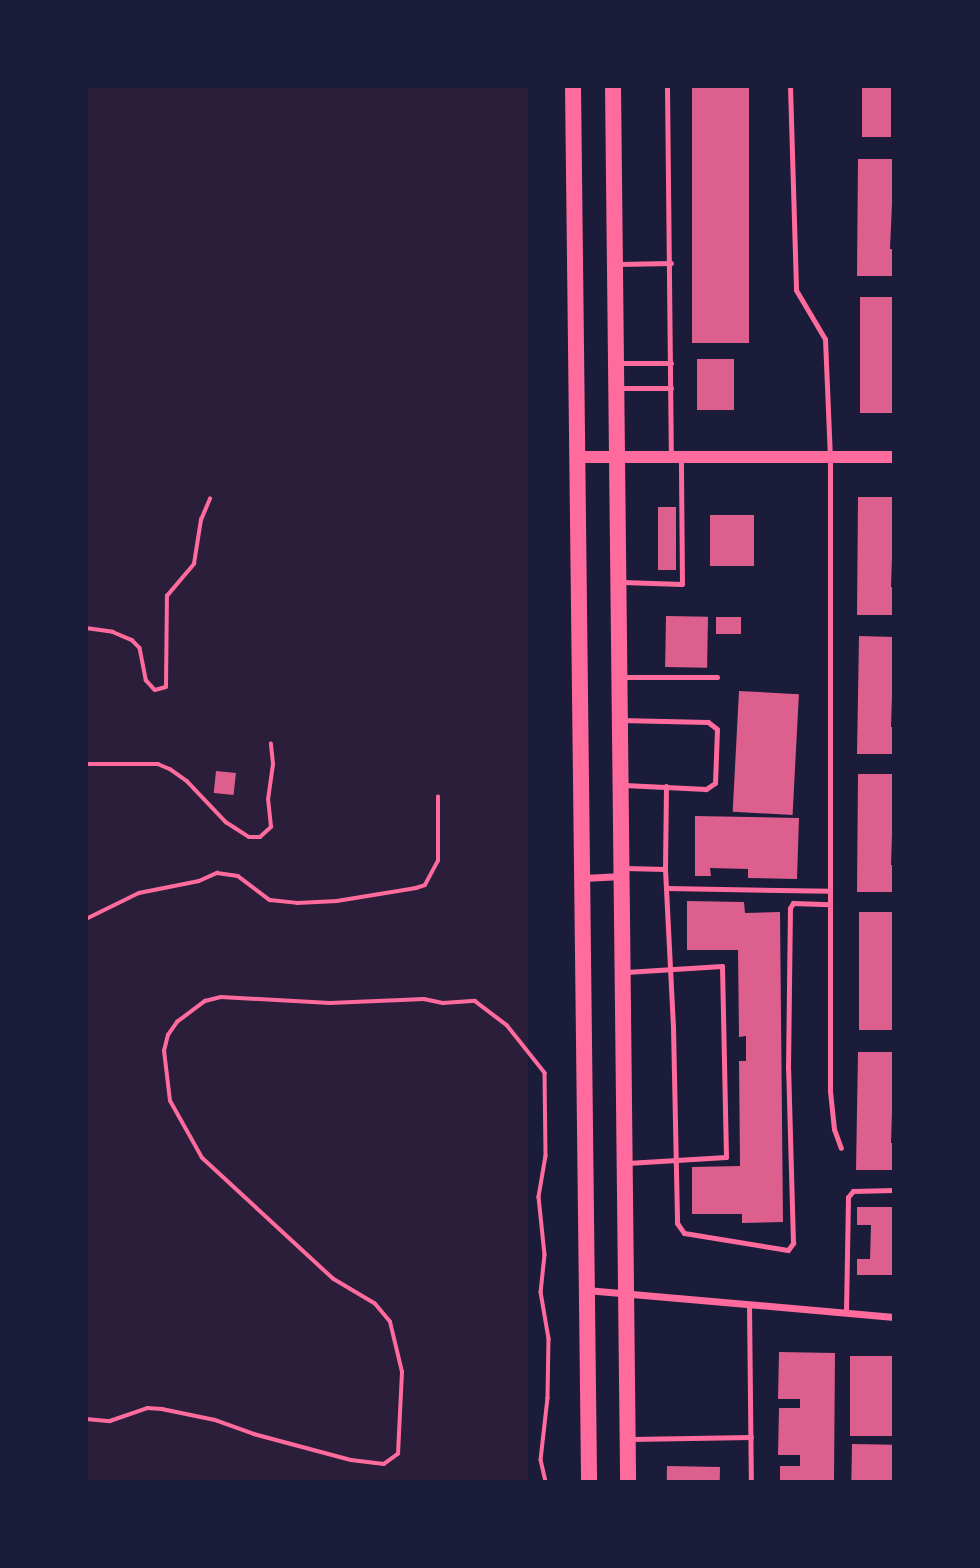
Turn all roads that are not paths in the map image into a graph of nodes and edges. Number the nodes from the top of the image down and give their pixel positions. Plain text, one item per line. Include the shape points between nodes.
1 (573, 86) edge
2 (613, 86) edge
3 (667, 86) edge
4 (790, 86) edge
5 (671, 263) junction
6 (615, 264) junction
7 (616, 363) junction
8 (671, 363) junction
9 (617, 388) junction
10 (671, 388) junction
11 (578, 457) junction
12 (617, 457) junction
13 (676, 457) junction
14 (830, 457) junction
15 (894, 457) edge
16 (618, 582) junction
17 (620, 677) junction
18 (717, 677) dead end
19 (620, 720) junction
20 (621, 785) junction
21 (666, 786) junction
22 (665, 869) junction
23 (622, 872) junction
24 (582, 878) junction
25 (666, 888) junction
26 (830, 891) junction
27 (830, 904) junction
28 (670, 970) junction
29 (623, 973) junction
30 (841, 1148) dead end
31 (676, 1160) junction
32 (625, 1163) junction
33 (894, 1190) edge
34 (586, 1290) junction
35 (626, 1293) junction
36 (749, 1304) junction
37 (846, 1312) junction
38 (894, 1317) edge
39 (751, 1437) junction
40 (628, 1439) junction
41 (589, 1482) edge
42 (628, 1482) edge
43 (751, 1482) edge

1 - 11 main road
2 - 6 main road
3 - 5 lane
4 - 14 lane via 796,290 825,338
5 - 6 lane
5 - 8 lane
6 - 7 main road
7 - 8 lane
7 - 9 main road
8 - 10 lane
9 - 10 lane
9 - 12 main road
10 - 13 lane
11 - 12 street
11 - 24 main road
12 - 13 street
12 - 16 main road
13 - 14 street
13 - 16 lane via 682,584
14 - 15 street
14 - 26 lane
16 - 17 main road
17 - 18 lane
17 - 19 main road
19 - 20 main road
19 - 21 lane via 708,722 717,729 715,783 706,789
20 - 21 lane
20 - 23 main road
21 - 22 lane
22 - 23 lane
22 - 25 lane
23 - 24 street
23 - 29 main road
24 - 34 main road
25 - 26 lane
25 - 28 lane
26 - 27 lane
27 - 30 lane via 830,1091
27 - 31 lane via 793,903 790,908 793,1243 788,1250 684,1233 677,1223
28 - 29 lane
28 - 31 lane
28 - 31 lane via 722,966 726,1157
29 - 32 main road
31 - 32 lane
32 - 35 main road
33 - 37 lane via 853,1191 848,1197
34 - 35 street
34 - 41 main road
35 - 36 street
35 - 40 main road
36 - 37 street
36 - 39 lane
37 - 38 street
39 - 40 lane
39 - 43 lane
40 - 42 main road

